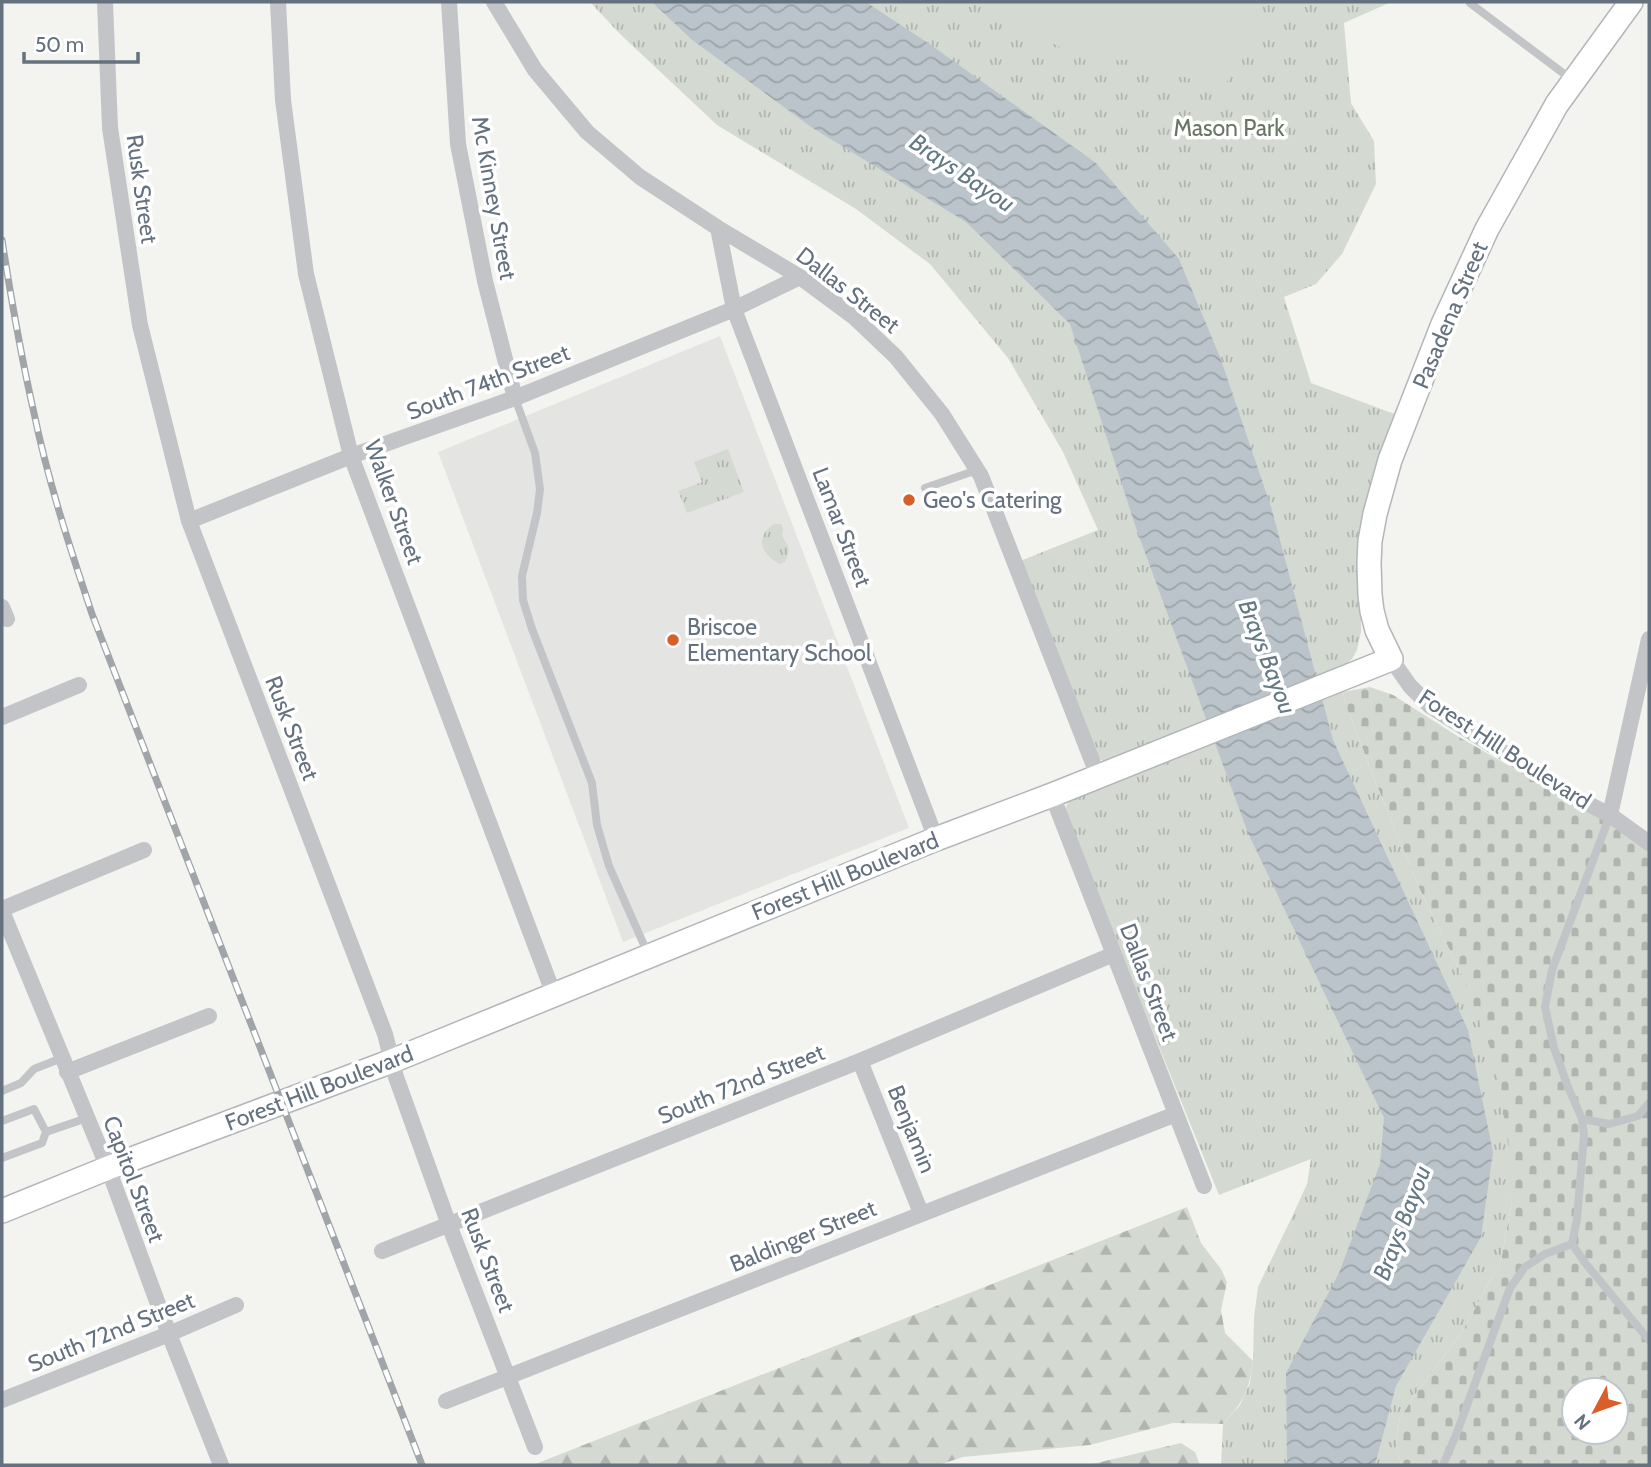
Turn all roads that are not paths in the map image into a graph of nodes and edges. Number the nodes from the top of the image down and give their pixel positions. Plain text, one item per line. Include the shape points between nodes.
1 (105, 2) edge
2 (278, 2) edge
3 (449, 2) edge
4 (494, 2) edge
5 (1631, 2) edge
6 (1470, 3) edge
7 (1573, 81) junction
8 (718, 228) junction
9 (800, 277) junction
10 (734, 309) junction
11 (515, 398) junction
12 (351, 456) junction
13 (977, 470) junction
14 (925, 488) dead end
15 (189, 521) junction
16 (1649, 639) edge
17 (1391, 659) junction
18 (79, 685) dead end
19 (2, 718) edge
20 (1098, 776) junction
21 (1052, 795) junction
22 (1610, 815) junction
23 (936, 839) junction
24 (1649, 843) edge
25 (144, 850) dead end
26 (2, 910) edge
27 (8, 942) edge
28 (1114, 954) junction
29 (649, 956) junction
30 (554, 995) junction
31 (209, 1016) dead end
32 (392, 1061) junction
33 (860, 1061) junction
34 (64, 1065) junction
35 (2, 1091) edge
36 (1649, 1103) edge
37 (1176, 1114) junction
38 (87, 1118) junction
39 (1582, 1119) junction
40 (2, 1121) edge
41 (46, 1132) junction
42 (2, 1158) edge
43 (108, 1168) junction
44 (1204, 1186) dead end
45 (2, 1211) edge
46 (921, 1213) junction
47 (449, 1225) junction
48 (1572, 1244) junction
49 (382, 1251) dead end
50 (236, 1305) dead end
51 (169, 1334) junction
52 (1649, 1340) edge
53 (509, 1377) junction
54 (2, 1400) edge
55 (446, 1401) dead end
56 (535, 1447) dead end
57 (221, 1465) edge
58 (1443, 1465) edge

1 - 15 street, Rusk Street via 110,128 139,325
2 - 12 street, Walker Street via 283,100 306,274
3 - 11 street, Mc Kinney Street via 458,144 485,281
4 - 8 street, Dallas Street via 535,70 587,132 640,177
5 - 7 street, Pasadena Street
6 - 7 lane
7 - 17 street, Pasadena Street via 1487,229 1443,324 1390,460 1375,514 1369,563 1372,611
8 - 9 street, Dallas Street
8 - 10 street, Lamar Street
9 - 10 street, South 74th Street
9 - 13 street, Dallas Street via 854,317 896,357 942,414
10 - 11 street, South 74th Street
10 - 23 street, Lamar Street
11 - 12 street, South 74th Street
11 - 29 lane via 535,453 540,489 522,576 523,600 592,783 597,825 609,866
12 - 15 street, South 74th Street
12 - 30 street, Walker Street
13 - 14 lane
13 - 20 street, Dallas Street
15 - 32 street, Rusk Street
16 - 22 street
17 - 20 street, Forest Hill Boulevard
17 - 22 street, Forest Hill Boulevard via 1416,693 1437,711
18 - 19 street
20 - 21 street, Forest Hill Boulevard
21 - 23 street, Forest Hill Boulevard
21 - 28 street, Dallas Street
22 - 24 street, Forest Hill Boulevard
22 - 39 lane via 1552,970 1545,1007 1554,1048
23 - 29 street, Forest Hill Boulevard
25 - 26 street
26 - 27 street, Capitol Street
27 - 34 street, Capitol Street
28 - 33 street, South 72nd Street
28 - 37 street, Dallas Street
29 - 30 street, Forest Hill Boulevard
30 - 32 street, Forest Hill Boulevard
31 - 34 street
32 - 43 street, Forest Hill Boulevard
32 - 47 street, Rusk Street
33 - 46 street, Benjamin
33 - 47 street, South 72nd Street
34 - 35 lane via 34,1069 21,1083
34 - 38 street, Capitol Street
36 - 39 lane via 1638,1116 1609,1125
37 - 44 street, Dallas Street
37 - 46 street, Baldinger Street
38 - 41 lane
38 - 43 street, Capitol Street
39 - 48 lane
40 - 41 lane via 34,1109
41 - 42 lane via 42,1143
43 - 45 street, Forest Hill Boulevard
43 - 51 street, Capitol Street
46 - 53 street, Baldinger Street
47 - 49 street, South 72nd Street
47 - 53 street, Rusk Street
48 - 52 lane
48 - 58 lane via 1525,1267 1510,1288
50 - 51 street, South 72nd Street
51 - 54 street, South 72nd Street
51 - 57 street, Capitol Street
53 - 55 street, Baldinger Street
53 - 56 street, Rusk Street

